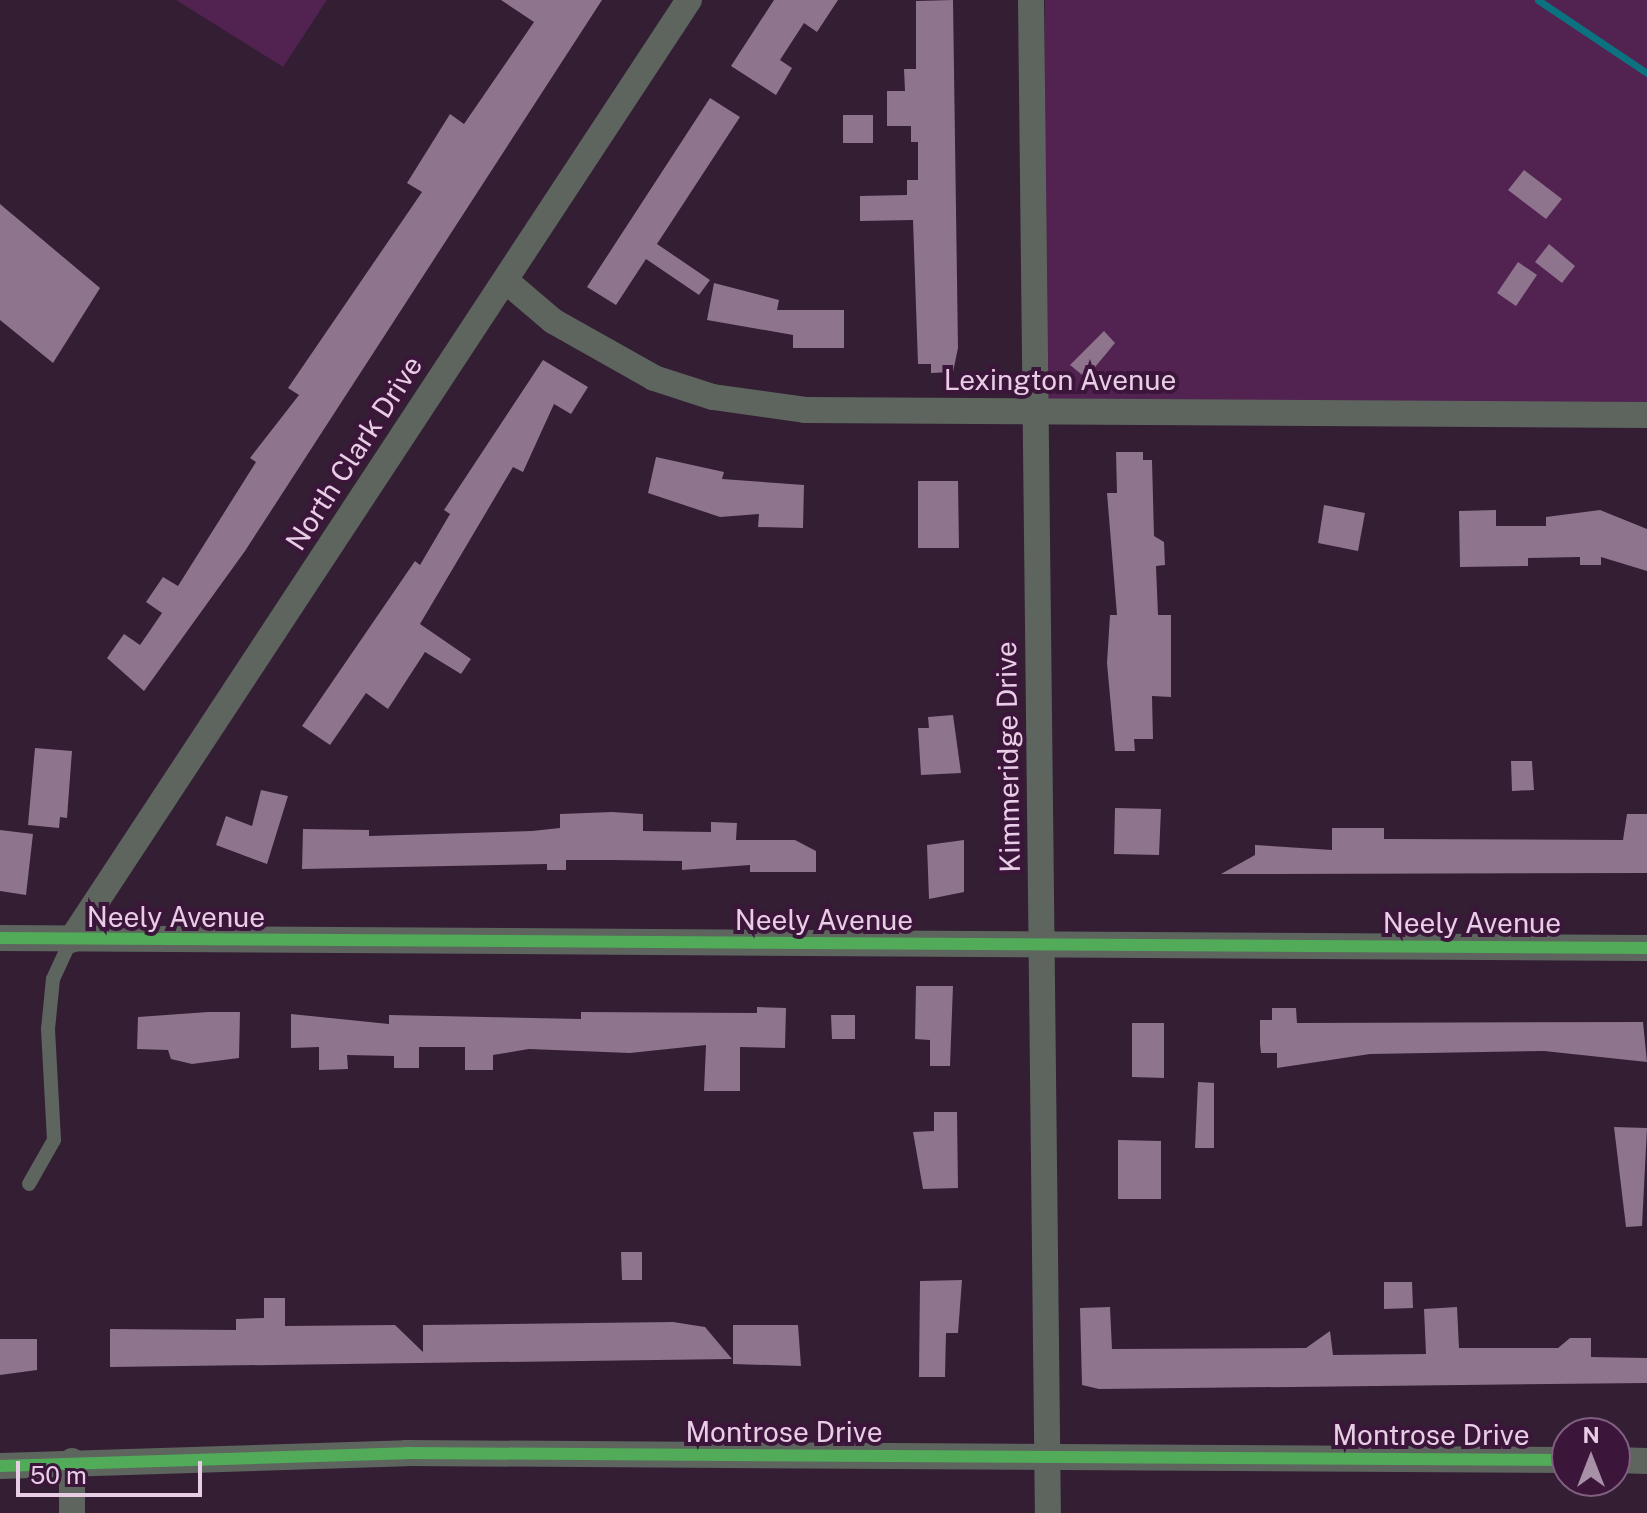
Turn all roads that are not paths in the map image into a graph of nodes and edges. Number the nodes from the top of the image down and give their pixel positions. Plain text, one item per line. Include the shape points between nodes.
1 (689, 0) edge
2 (1031, 0) edge
3 (506, 281) junction
4 (1036, 412) junction
5 (1647, 415) edge
6 (0, 938) edge
7 (71, 940) junction
8 (1042, 945) junction
9 (1647, 948) edge
10 (29, 1184) dead end
11 (1047, 1457) junction
12 (1551, 1460) edge
13 (72, 1461) junction
14 (0, 1466) edge
15 (72, 1513) edge
16 (1048, 1513) edge

1 - 3 street, North Clark Drive
2 - 4 street, Kimmeridge Drive
3 - 4 street, Lexington Avenue via 598,351 713,397 805,410
3 - 7 street, North Clark Drive
4 - 5 street, Lexington Avenue
4 - 8 street, Kimmeridge Drive
6 - 7 street, Neely Avenue
7 - 8 street, Neely Avenue
7 - 10 lane via 53,979 48,1029 54,1140
8 - 9 street, Neely Avenue
8 - 11 street, Kimmeridge Drive
11 - 12 street, Montrose Drive
11 - 13 street, Montrose Drive via 406,1453
11 - 16 street, Kimmeridge Drive
13 - 14 street, Montrose Drive
13 - 15 street

